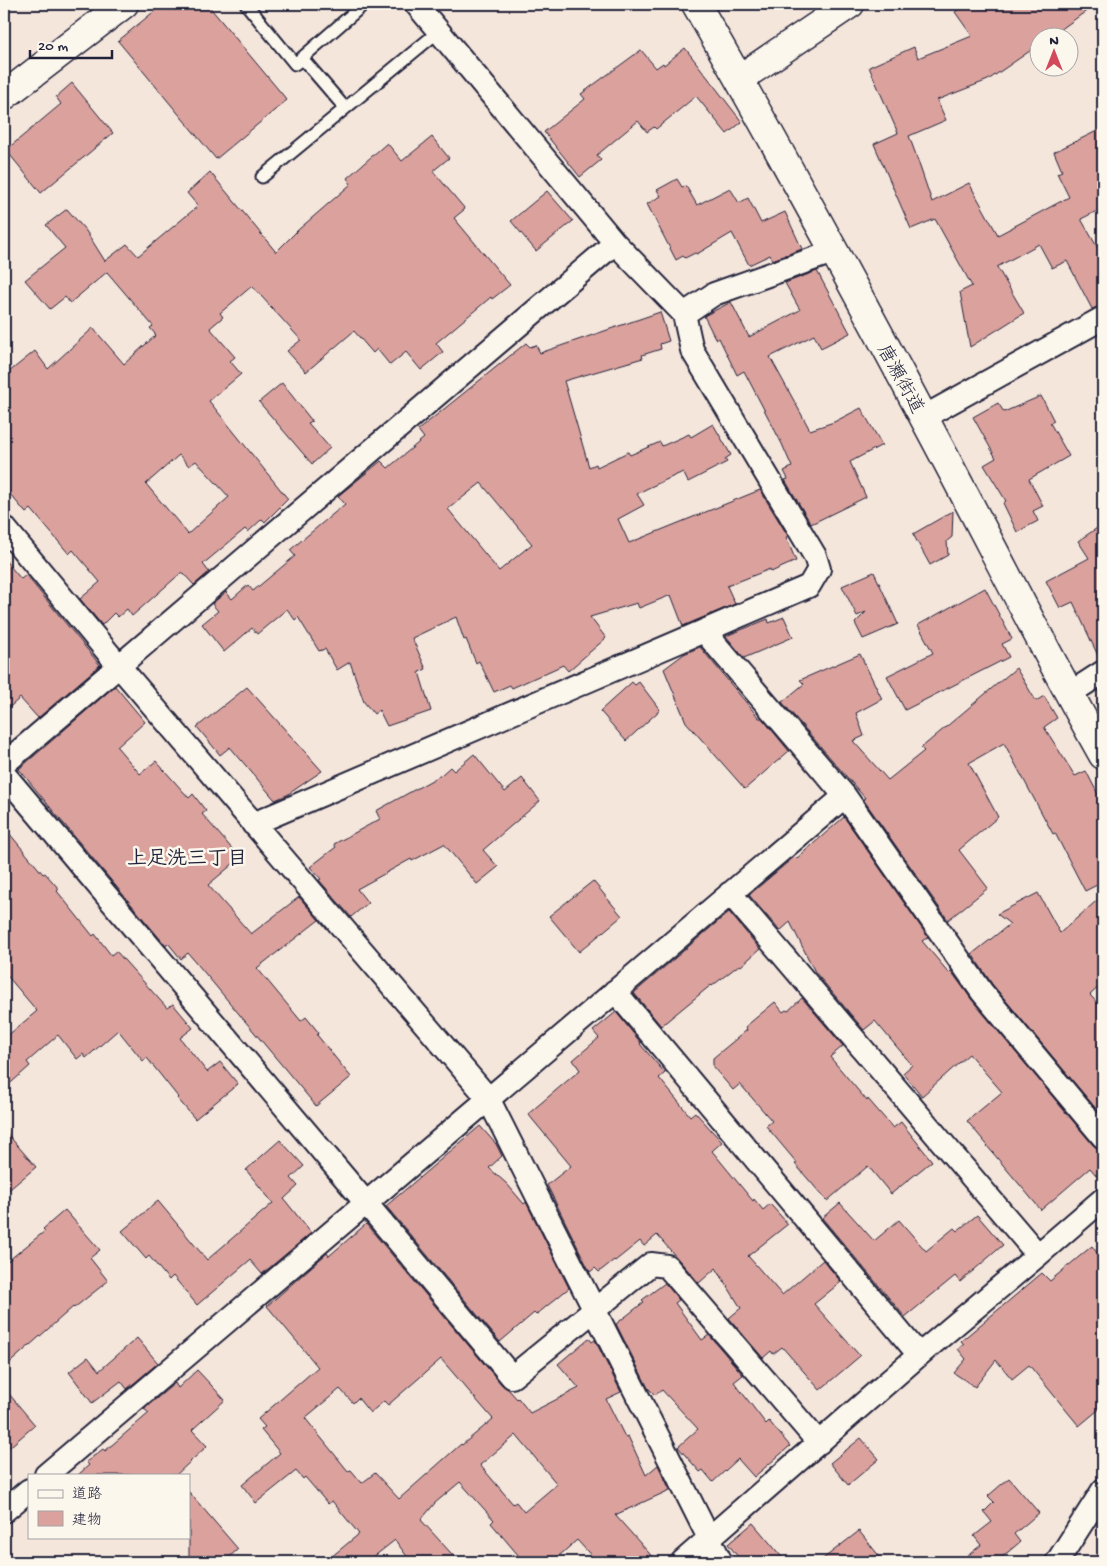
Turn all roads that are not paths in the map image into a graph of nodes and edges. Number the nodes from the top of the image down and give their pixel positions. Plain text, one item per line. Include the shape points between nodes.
1 (124, 4) edge
2 (246, 4) edge
3 (364, 4) edge
4 (416, 4) edge
5 (696, 4) edge
6 (850, 4) edge
7 (439, 31) junction
8 (302, 58) junction
9 (739, 79) junction
10 (4, 96) edge
11 (345, 108) junction
12 (262, 177) dead end
13 (616, 243) junction
14 (834, 252) junction
15 (684, 314) junction
16 (1103, 318) edge
17 (924, 417) junction
18 (4, 527) edge
19 (704, 631) junction
20 (120, 666) junction
21 (1103, 672) edge
22 (1069, 694) junction
23 (1103, 755) edge
24 (4, 764) edge
25 (4, 774) edge
26 (845, 796) junction
27 (253, 824) junction
28 (730, 893) junction
29 (615, 990) junction
30 (488, 1098) junction
31 (1103, 1137) edge
32 (1103, 1199) edge
33 (366, 1203) junction
34 (1038, 1256) junction
35 (594, 1311) junction
36 (919, 1355) junction
37 (819, 1443) junction
38 (47, 1474) edge
39 (1103, 1490) edge
40 (28, 1491) edge
41 (4, 1511) edge
42 (709, 1539) junction
43 (682, 1562) edge
44 (721, 1562) edge
45 (1057, 1562) edge

1 - 10 street
2 - 8 lane via 295,64
3 - 8 lane
4 - 7 street
5 - 9 street, 唐瀬街道
6 - 9 street
7 - 11 lane
7 - 13 street
8 - 11 lane
9 - 14 street, 唐瀬街道
11 - 12 lane
13 - 15 street
13 - 20 street
14 - 15 street via 714,294
14 - 17 street, 唐瀬街道
15 - 19 street via 692,350 815,556 819,569 809,586
16 - 17 street
17 - 22 street, 唐瀬街道
18 - 20 street
19 - 26 street
19 - 27 street
20 - 24 street
20 - 27 street
21 - 22 street
22 - 23 street, 唐瀬街道
25 - 33 street
26 - 28 street
26 - 31 street via 982,992
27 - 30 street
28 - 29 street
28 - 34 street
29 - 30 street
29 - 36 street
30 - 33 street
30 - 35 street
32 - 34 street
33 - 35 street via 512,1377
33 - 38 street
34 - 36 street
35 - 37 street via 651,1264 667,1266
35 - 42 street
36 - 37 street
37 - 42 street
39 - 45 street
40 - 41 street
42 - 43 street
42 - 44 street

